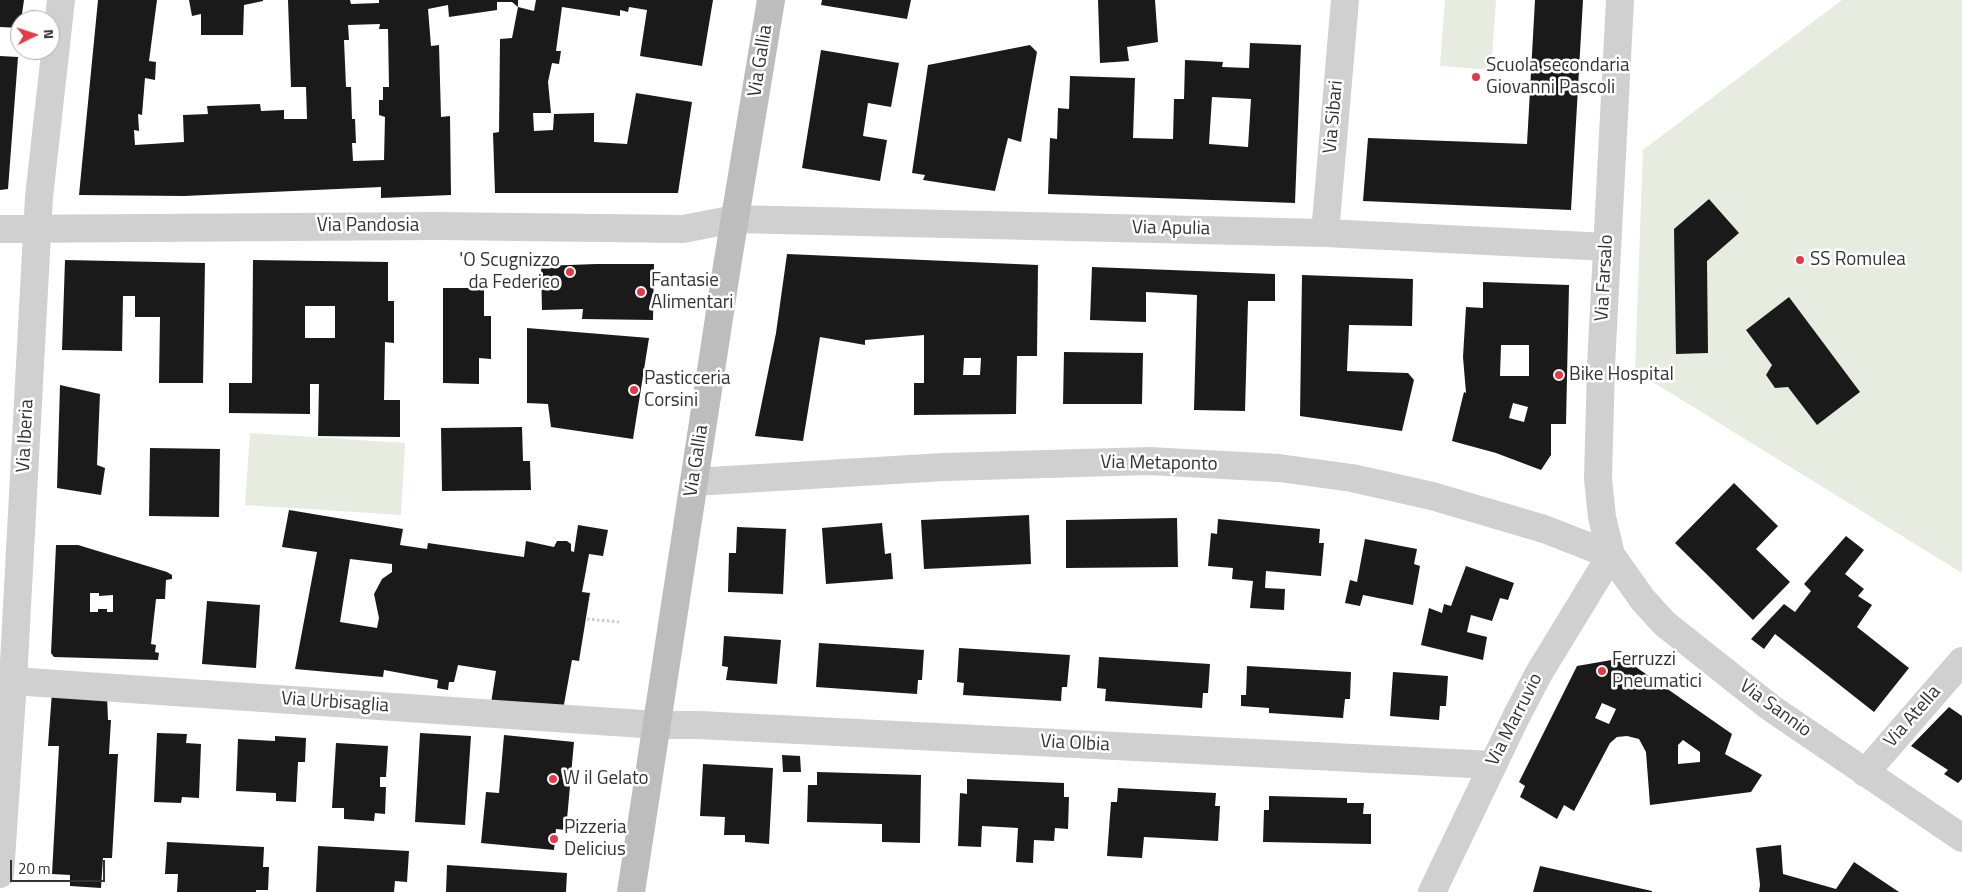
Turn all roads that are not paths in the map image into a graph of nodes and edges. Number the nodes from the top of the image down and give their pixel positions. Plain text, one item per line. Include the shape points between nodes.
1 (61, 0) edge
2 (771, 0) edge
3 (1345, 0) edge
4 (1620, 0) edge
5 (735, 219) junction
6 (37, 228) junction
7 (0, 229) edge
8 (1325, 233) junction
9 (1607, 247) junction
10 (694, 482) junction
11 (1612, 555) junction
12 (1962, 661) edge
13 (13, 681) junction
14 (657, 725) junction
15 (1492, 765) junction
16 (1866, 773) junction
17 (1962, 838) edge
18 (0, 874) edge
19 (631, 892) edge
20 (1432, 892) edge

1 - 6 street, Via Iberia
2 - 5 main road, Via Gallia
3 - 8 street, Via Sibari
4 - 9 street, Via Farsalo
5 - 6 street, Via Pandosia via 683,229 437,226
5 - 8 street, Via Apulia
5 - 10 main road, Via Gallia
6 - 7 street, Via Pandosia
6 - 13 street, Via Iberia
8 - 9 street, Via Apulia
9 - 11 street, Via Farsalo via 1598,479 1602,517
10 - 11 street, Via Metaponto via 1149,461 1279,468 1352,478 1432,496 1544,529
10 - 14 main road, Via Gallia
11 - 15 street, Via Marruvio via 1539,672
11 - 16 street, Via Sannio via 1643,600 1665,624 1771,708
12 - 16 street, Via Atella
13 - 14 street, Via Urbisaglia
13 - 18 street, Via Iberia
14 - 15 street, Via Olbia
14 - 19 main road, Via Gallia
15 - 20 street, Via Marruvio
16 - 17 street, Via Sannio

